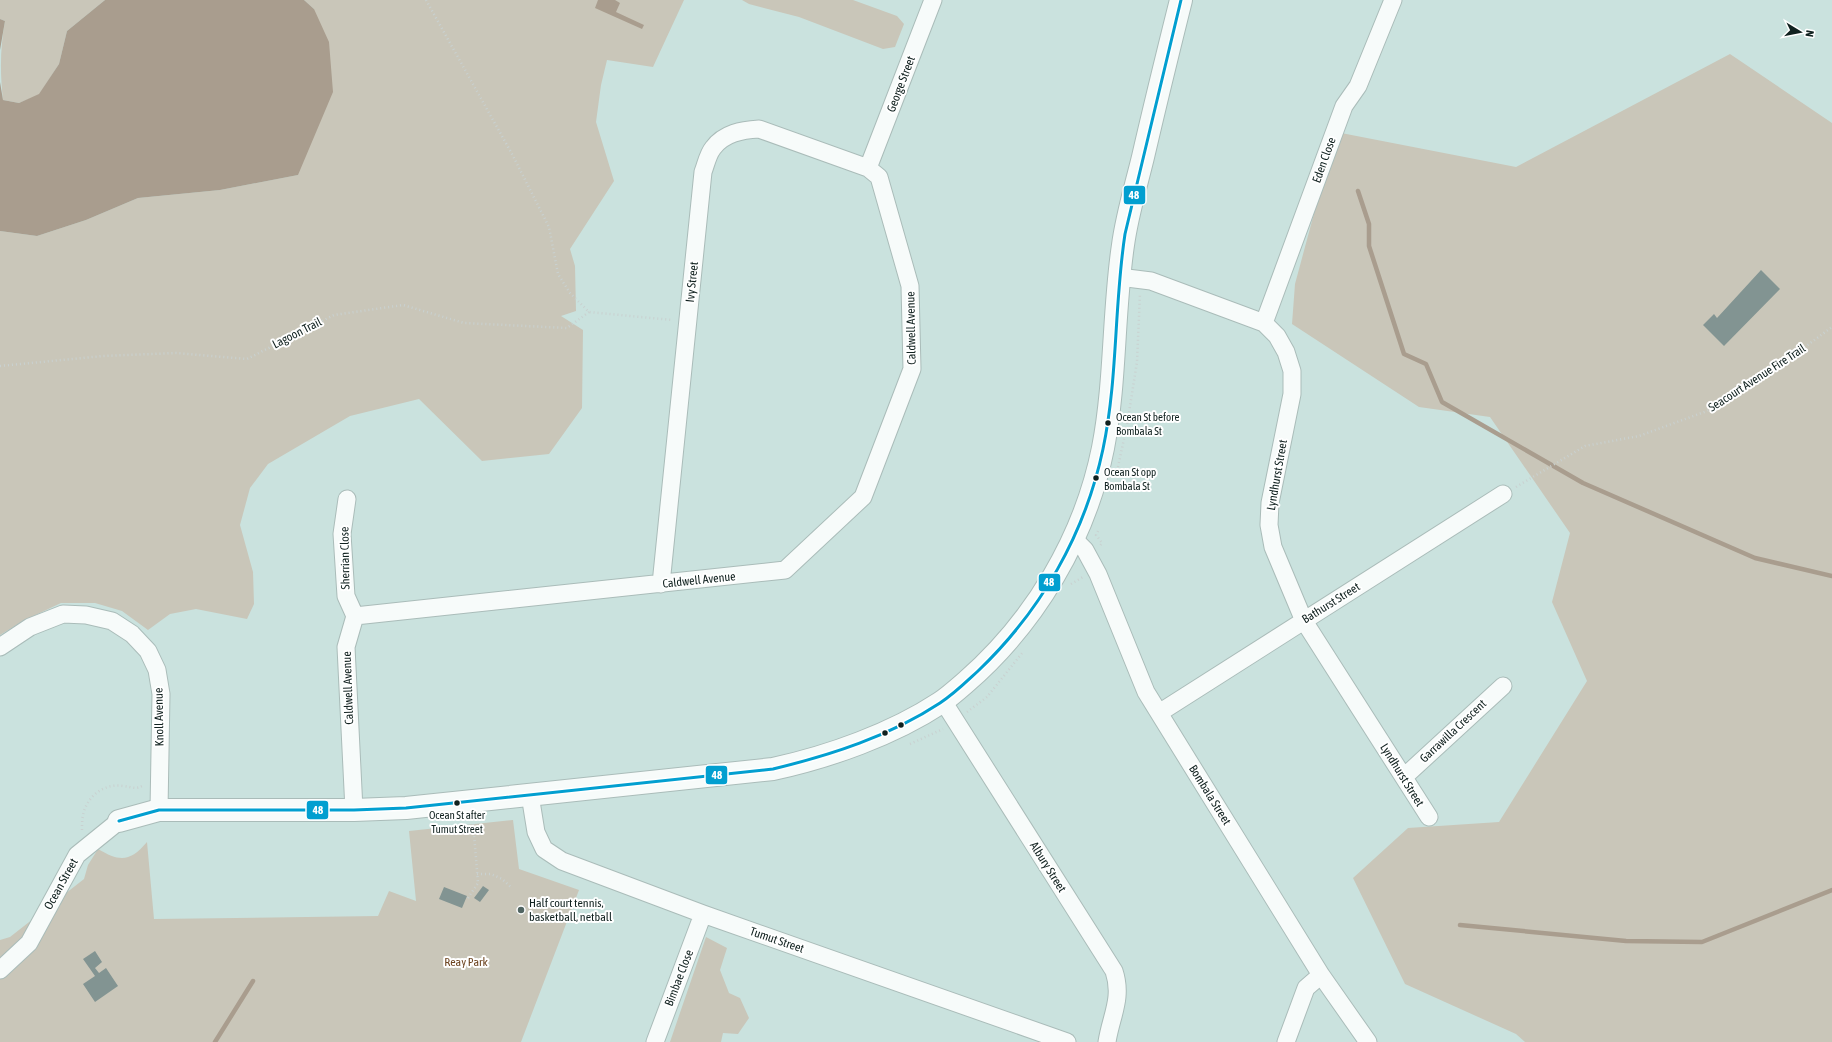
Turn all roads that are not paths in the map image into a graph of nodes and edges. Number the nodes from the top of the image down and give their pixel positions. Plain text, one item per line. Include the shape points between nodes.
1 (933, 0) edge
2 (1181, 0) edge
3 (1393, 0) edge
4 (868, 168) junction
5 (1120, 277) junction
6 (1264, 323) junction
7 (1503, 494) road end
8 (347, 499) dead end
9 (1073, 538) junction
10 (661, 584) junction
11 (355, 616) junction
12 (1304, 621) junction
13 (0, 647) edge
14 (1503, 686) dead end
15 (943, 701) junction
16 (1159, 713) junction
17 (1404, 777) junction
18 (530, 795) junction
19 (159, 810) junction
20 (354, 810) junction
21 (1429, 817) dead end
22 (119, 821) joint
23 (703, 914) junction
24 (0, 970) edge
25 (1321, 975) junction
26 (655, 1042) edge
27 (1067, 1042) edge
28 (1107, 1042) edge
29 (1286, 1042) edge
30 (1368, 1042) edge

1 - 4 street, George Street
2 - 5 street, Ocean Street via 1130,209
3 - 6 street, Eden Close via 1358,86 1344,106
4 - 10 street, Caldwell Avenue via 879,176 910,286 912,369 864,497 785,570
4 - 10 street, Ivy Street via 759,129 741,130 726,136 713,148 703,172
5 - 6 street, Lyndhurst Street via 1151,281
5 - 9 street, Ocean Street via 1103,449 1091,492
6 - 12 street, Lyndhurst Street via 1277,336 1292,371 1292,394 1270,502 1269,524 1273,547
7 - 12 street, Bathurst Street
8 - 11 street, Sherrian Close via 342,534 346,596
9 - 15 street, Ocean Street via 1039,600 1016,630 983,667
9 - 16 street, Bombala Street via 1085,550 1098,574 1146,692
10 - 11 street, Caldwell Avenue
11 - 20 street, Caldwell Avenue via 346,647
12 - 16 street, Bathurst Street
12 - 17 street, Lyndhurst Street
13 - 19 street, Knoll Avenue via 30,627 63,614 86,615 112,621 132,634 148,651 157,670 161,694
14 - 17 street, Garrawilla Crescent
15 - 18 street, Ocean Street via 889,730 807,762 773,769
15 - 28 street, Albury Street via 1114,971 1118,984 1118,1000
16 - 25 street, Bombala Street
17 - 21 street, Lyndhurst Street
18 - 20 street, Ocean Street via 406,808
18 - 23 street, Tumut Street via 536,832 544,849 562,861
19 - 20 street, Ocean Street
19 - 22 street, Ocean Street
22 - 24 street, Ocean Street via 77,855 29,943
23 - 26 street, Bimbae Close
23 - 27 street, Tumut Street
25 - 29 street via 1306,988
25 - 30 street, Bombala Street

